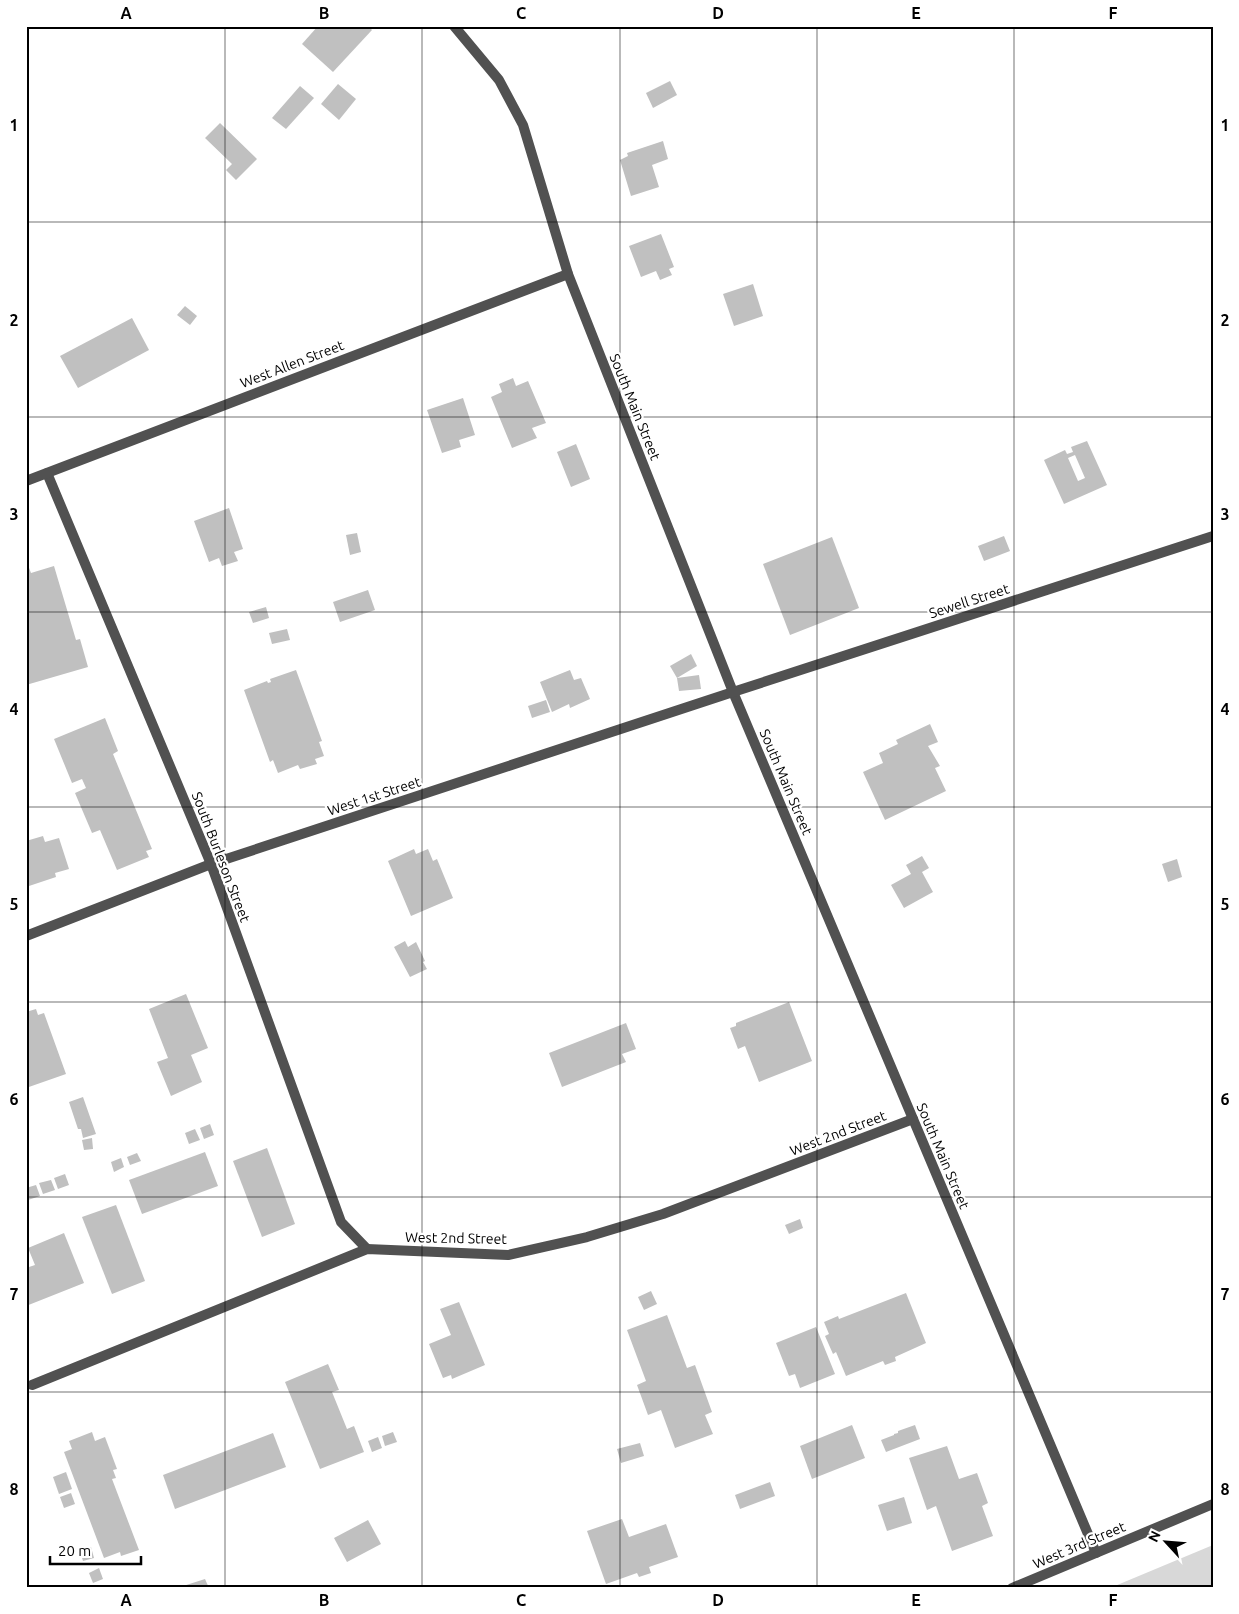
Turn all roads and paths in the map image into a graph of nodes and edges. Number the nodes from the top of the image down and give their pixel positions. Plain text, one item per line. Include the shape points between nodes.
1 (454, 26) edge
2 (568, 274) junction
3 (47, 472) junction
4 (26, 481) edge
5 (1213, 536) edge
6 (733, 692) junction
7 (211, 864) junction
8 (26, 936) edge
9 (913, 1119) junction
10 (367, 1249) junction
11 (32, 1385) dead end
12 (1213, 1504) edge
13 (1096, 1553) junction
14 (1012, 1588) edge

1 - 2 street, South Main Street via 499,80 523,125
2 - 3 street, West Allen Street
2 - 6 street, South Main Street
3 - 4 street, West Allen Street
3 - 7 street, South Burleson Street
5 - 6 street, Sewell Street
6 - 7 street, West 1st Street
6 - 9 street, South Main Street
7 - 8 street, West 1st Street
7 - 10 street, South Burleson Street via 342,1222
9 - 10 street, West 2nd Street via 663,1214 587,1237 508,1255
9 - 13 street, South Main Street
10 - 11 street, West 2nd Street
12 - 13 street, West 3rd Street
13 - 14 street, West 3rd Street

